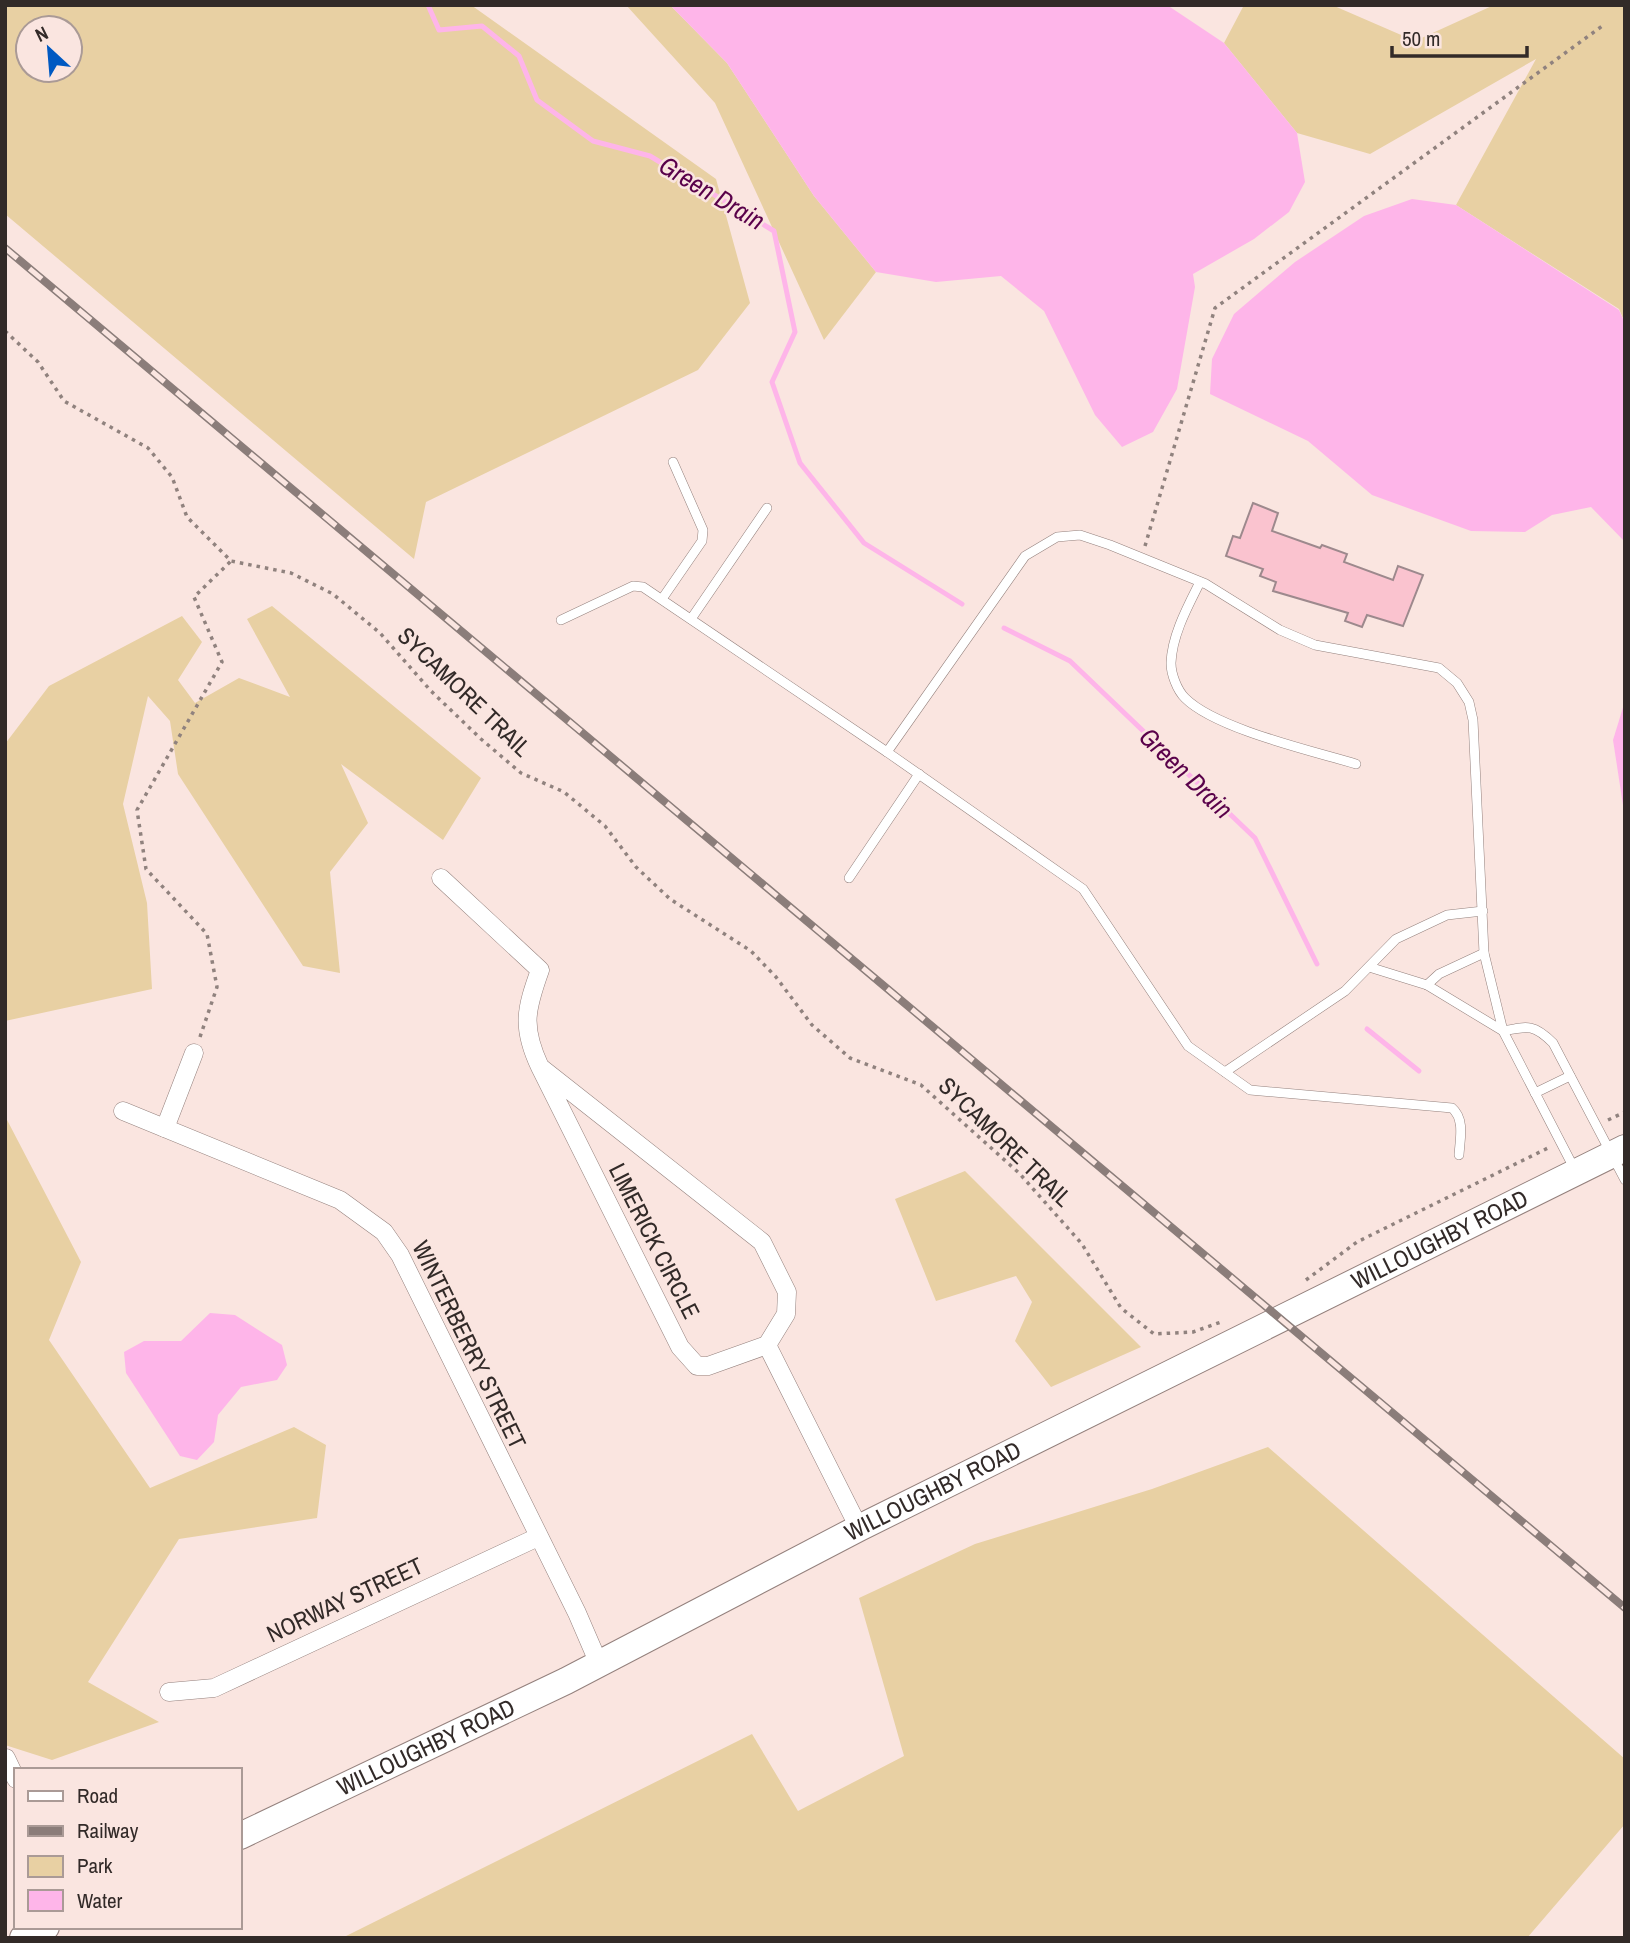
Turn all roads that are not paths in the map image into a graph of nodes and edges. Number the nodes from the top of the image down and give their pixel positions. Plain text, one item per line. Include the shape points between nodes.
1 (673, 462) dead end
2 (767, 508) dead end
3 (1200, 582) junction
4 (662, 599) junction
5 (691, 619) junction
6 (561, 620) dead end
7 (887, 752) junction
8 (1356, 764) dead end
9 (919, 774) junction
10 (441, 878) dead end
11 (849, 878) dead end
12 (1483, 911) junction
13 (1484, 953) junction
14 (1369, 967) junction
15 (1427, 985) junction
16 (1503, 1031) junction
17 (194, 1053) road end
18 (540, 1067) junction
19 (1225, 1072) junction
20 (1570, 1076) junction
21 (1535, 1093) junction
22 (123, 1111) dead end
23 (165, 1128) junction
24 (1618, 1152) edge
25 (1459, 1155) dead end
26 (1576, 1172) junction
27 (1625, 1180) edge
28 (767, 1345) junction
29 (859, 1528) junction
30 (538, 1538) junction
31 (599, 1664) junction
32 (169, 1692) dead end
33 (6, 1758) edge
34 (14, 1775) edge
35 (242, 1835) edge
36 (42, 1929) edge
37 (23, 1938) edge

1 - 4 lane via 704,530 702,541
2 - 5 lane
3 - 7 lane via 1080,535 1057,537 1025,556
3 - 8 lane via 1183,616 1171,664 1186,699 1266,737
3 - 12 lane via 1280,630 1315,645 1439,668 1457,683 1473,720
4 - 5 lane
4 - 6 lane via 634,586
5 - 7 lane
7 - 9 lane
9 - 11 lane
9 - 19 lane via 1083,889 1188,1046
10 - 18 street, LIMERICK CIRCLE via 541,970 525,1010
12 - 13 lane
12 - 14 lane via 1447,915 1396,939
13 - 15 lane via 1447,969
13 - 16 lane
14 - 15 lane
14 - 19 lane via 1345,991
15 - 16 lane
16 - 20 lane via 1528,1026 1542,1032
16 - 21 lane
17 - 23 street
18 - 28 street, LIMERICK CIRCLE via 762,1242 787,1292 782,1323
18 - 28 street, LIMERICK CIRCLE via 687,1357 697,1366 708,1366
19 - 25 lane via 1250,1090 1452,1108 1461,1121
20 - 21 lane
20 - 24 lane via 1596,1125
21 - 26 lane
22 - 23 street, WINTERBERRY STREET
23 - 30 street, WINTERBERRY STREET via 340,1200 384,1232 400,1255
24 - 26 street, WILLOUGHBY ROAD
24 - 27 lane
26 - 29 street, WILLOUGHBY ROAD
28 - 29 street
29 - 31 street, WILLOUGHBY ROAD
30 - 31 street, WINTERBERRY STREET
30 - 32 street, NORWAY STREET via 214,1689
31 - 35 street, WILLOUGHBY ROAD
33 - 34 street
36 - 37 street

